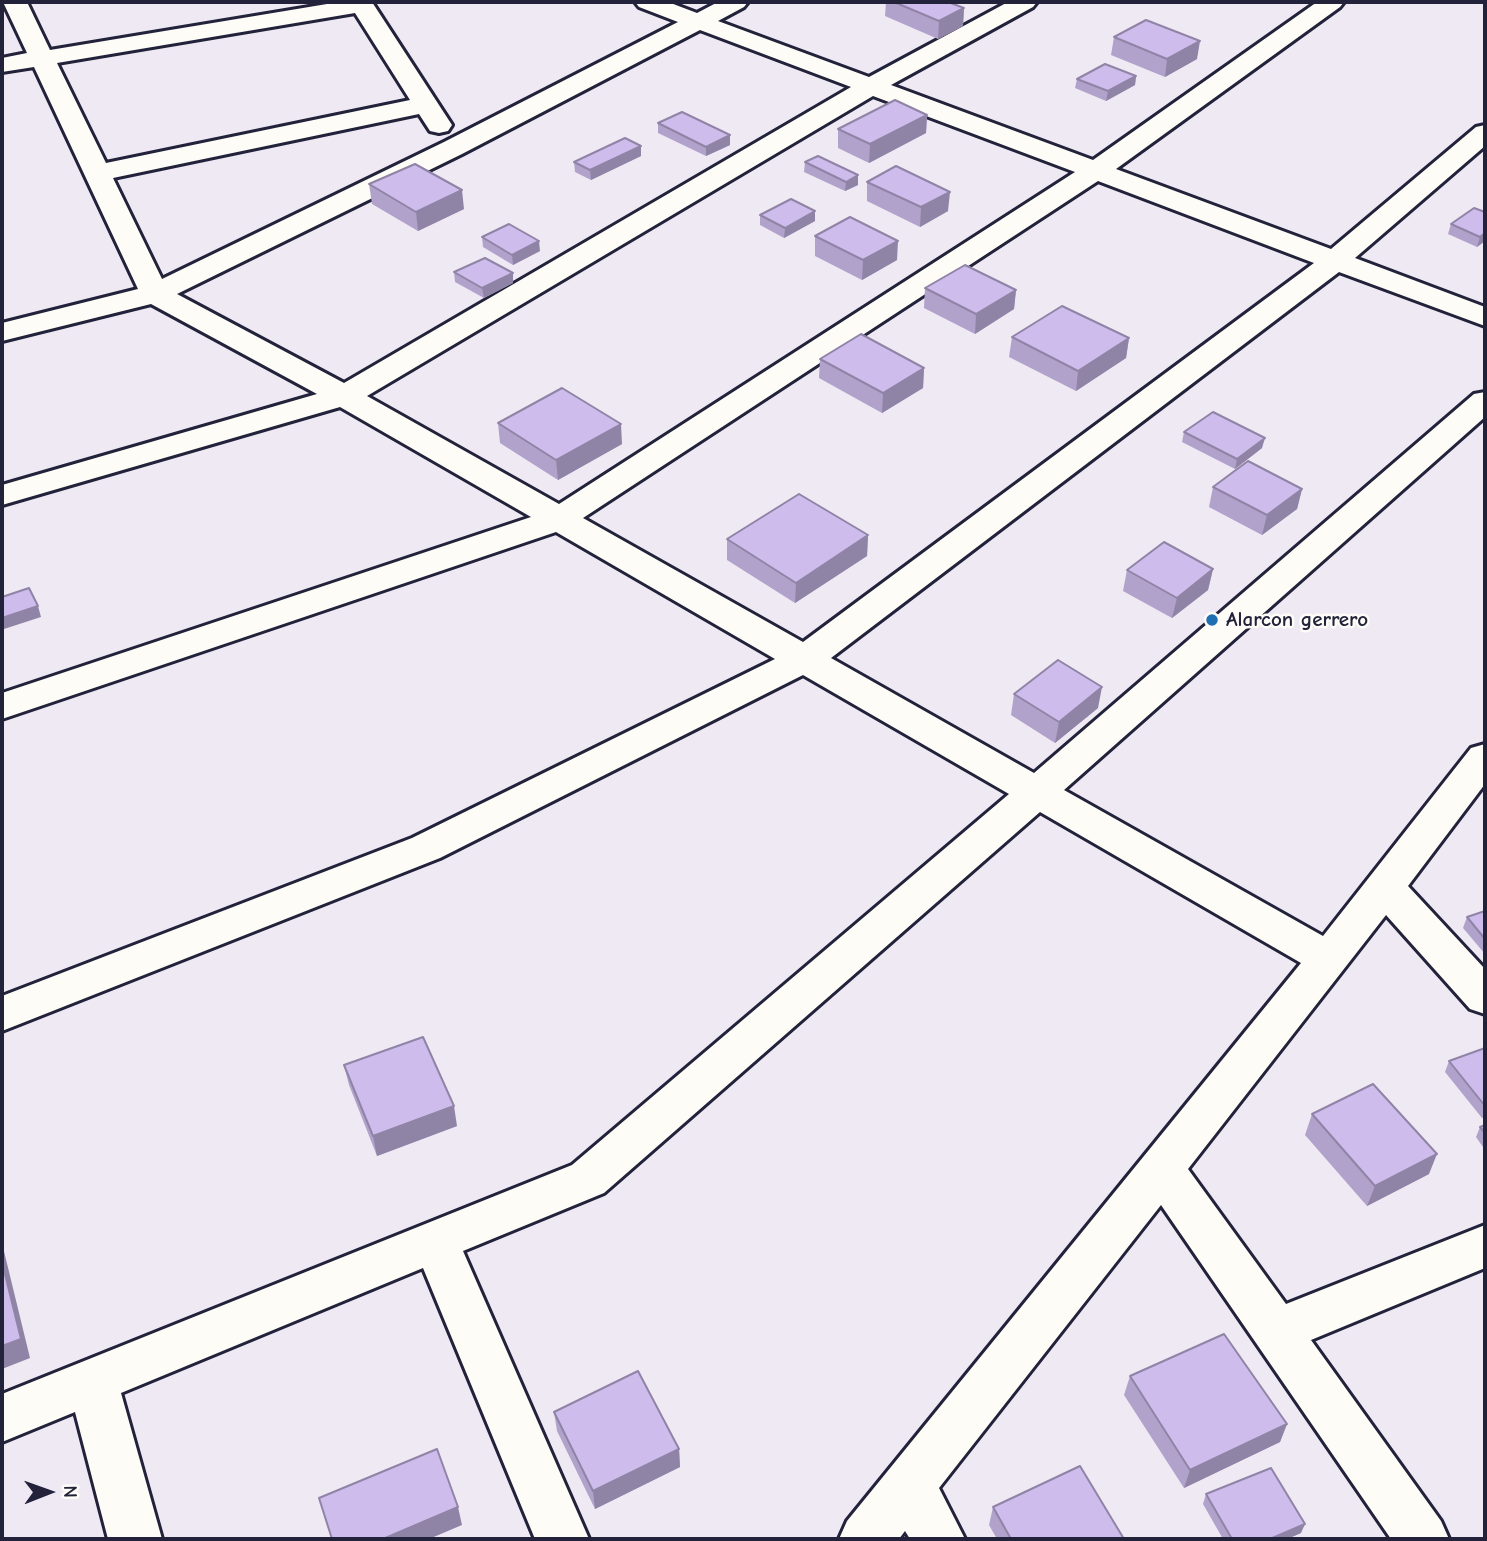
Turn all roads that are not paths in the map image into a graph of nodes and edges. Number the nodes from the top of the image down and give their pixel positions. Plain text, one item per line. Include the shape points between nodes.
1 (15, 2) edge
2 (648, 2) edge
3 (736, 2) edge
4 (1025, 2) edge
5 (1332, 2) edge
6 (361, 4) edge
7 (701, 20) junction
8 (42, 58) junction
9 (2, 65) edge
10 (873, 85) junction
11 (425, 105) junction
12 (1485, 133) edge
13 (453, 148) junction
14 (1097, 170) junction
15 (98, 173) junction
16 (1336, 260) junction
17 (155, 294) junction
18 (1485, 317) edge
19 (2, 332) edge
20 (344, 396) junction
21 (1485, 401) edge
22 (2, 495) edge
23 (559, 519) junction
24 (805, 659) junction
25 (2, 706) edge
26 (1485, 757) edge
27 (1038, 792) junction
28 (1385, 888) junction
29 (1329, 959) junction
30 (1485, 997) edge
31 (2, 1014) edge
32 (1162, 1169) junction
33 (435, 1241) junction
34 (1485, 1246) edge
35 (1276, 1331) junction
36 (92, 1381) junction
37 (2, 1418) edge
38 (909, 1485) junction
39 (135, 1539) edge
40 (562, 1539) edge
41 (866, 1539) edge
42 (938, 1539) edge
43 (1422, 1539) edge

1 - 8 street
2 - 7 street
3 - 7 street
4 - 10 street
5 - 14 street
6 - 8 street
6 - 11 street
7 - 10 street
7 - 13 street
8 - 9 street
8 - 15 street
10 - 14 street
10 - 20 street
11 - 13 street
11 - 15 street
12 - 16 street
13 - 17 street
14 - 16 street
14 - 23 street
15 - 17 street
16 - 18 street
16 - 24 street
17 - 19 street
17 - 20 street
20 - 22 street
20 - 23 street
21 - 27 street
23 - 24 street
23 - 25 street
24 - 27 street
24 - 31 street via 426,848
26 - 28 street
27 - 29 street
27 - 33 street via 588,1179
28 - 29 street
28 - 30 street
29 - 32 street
32 - 35 street
32 - 38 street
33 - 36 street
33 - 40 street
34 - 35 street
35 - 43 street
36 - 37 street
36 - 39 street
38 - 41 street
38 - 42 street

